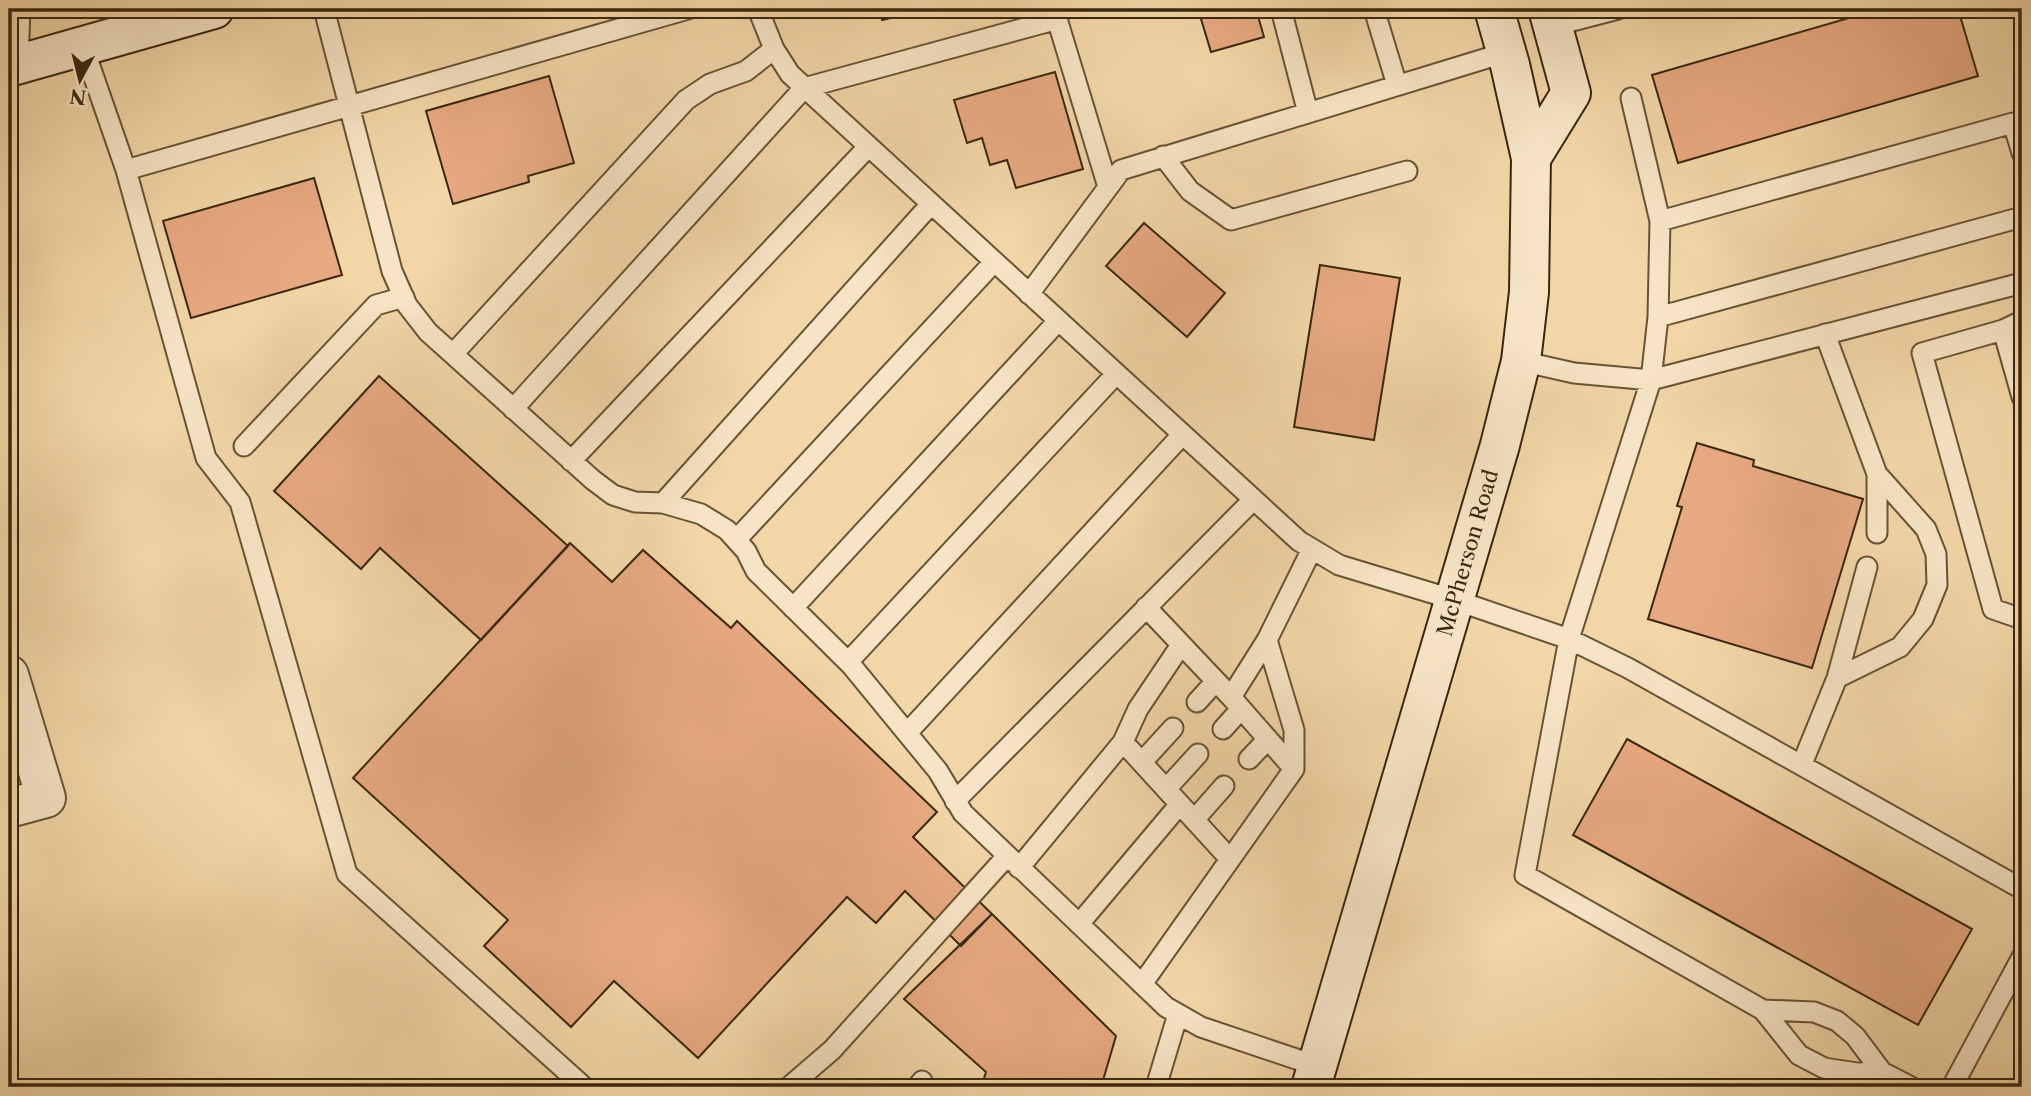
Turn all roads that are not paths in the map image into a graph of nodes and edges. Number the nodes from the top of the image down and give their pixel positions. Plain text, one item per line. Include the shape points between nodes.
1 (20, 9) edge
2 (214, 9) edge
3 (324, 9) edge
4 (688, 9) edge
5 (758, 9) edge
6 (1281, 9) edge
7 (1374, 9) edge
8 (1494, 9) edge
9 (1618, 9) edge
10 (1056, 14) edge
11 (1550, 18) edge
12 (83, 46) junction
13 (774, 49) junction
14 (1507, 52) junction
15 (13, 65) edge
16 (1397, 85) junction
17 (804, 88) junction
18 (1631, 98) dead end
19 (349, 106) junction
20 (1308, 113) junction
21 (868, 147) junction
22 (2022, 153) edge
23 (1163, 156) junction
24 (1531, 158) junction
25 (126, 170) junction
26 (1407, 171) dead end
27 (1108, 187) junction
28 (932, 204) junction
29 (2022, 217) edge
30 (1660, 222) junction
31 (994, 262) junction
32 (2022, 283) edge
33 (1029, 294) junction
34 (404, 297) junction
35 (1658, 317) junction
36 (1058, 321) junction
37 (2022, 321) edge
38 (2003, 330) junction
39 (1825, 334) junction
40 (453, 354) junction
41 (1521, 361) junction
42 (1116, 373) junction
43 (1651, 380) junction
44 (2022, 397) edge
45 (513, 409) junction
46 (1182, 435) junction
47 (244, 446) dead end
48 (571, 461) junction
49 (1877, 474) junction
50 (1253, 500) junction
51 (663, 503) junction
52 (1877, 533) dead end
53 (736, 541) junction
54 (1312, 550) junction
55 (1867, 567) dead end
56 (1455, 600) junction
57 (1146, 607) junction
58 (793, 608) junction
59 (2022, 619) edge
60 (1569, 639) junction
61 (1268, 640) junction
62 (1181, 645) junction
63 (848, 662) junction
64 (9, 675) edge
65 (1837, 678) junction
66 (1216, 681) junction
67 (1197, 702) dead end
68 (1236, 703) junction
69 (1173, 728) dead end
70 (1223, 729) dead end
71 (907, 733) junction
72 (1268, 739) junction
73 (1123, 742) junction
74 (1198, 754) dead end
75 (1249, 760) dead end
76 (1142, 762) junction
77 (1802, 764) junction
78 (1294, 769) junction
79 (1224, 786) dead end
80 (1166, 789) junction
81 (955, 801) junction
82 (1180, 804) junction
83 (9, 808) edge
84 (1194, 820) junction
85 (1230, 859) junction
86 (1013, 862) junction
87 (2022, 889) edge
88 (1079, 924) junction
89 (2022, 957) edge
90 (1142, 984) junction
91 (1763, 1010) junction
92 (1178, 1014) junction
93 (1882, 1072) junction
94 (1314, 1077) edge
95 (584, 1087) edge
96 (789, 1087) edge
97 (1156, 1087) edge
98 (1910, 1087) edge
99 (1952, 1087) edge

1 - 15 lane
2 - 12 main road
3 - 19 lane
4 - 19 lane
5 - 13 lane
6 - 20 lane
7 - 16 lane
8 - 14 main road, McPherson Road
9 - 11 lane
10 - 17 lane
10 - 27 lane
11 - 24 main road via 1571,93
12 - 15 main road
12 - 25 lane
13 - 17 lane
13 - 40 lane via 746,72 710,84 686,100
14 - 16 lane
14 - 24 main road, McPherson Road
16 - 20 lane
17 - 21 lane
17 - 45 lane
18 - 30 lane
19 - 25 lane
19 - 34 lane via 392,271
20 - 23 lane
21 - 28 lane
21 - 48 lane
22 - 30 lane via 2013,123
23 - 26 lane via 1190,191 1231,220
23 - 27 lane via 1121,170
24 - 41 main road, McPherson Road via 1529,292
25 - 95 lane via 206,458 240,502 347,874
27 - 33 lane
28 - 31 lane
28 - 51 lane
29 - 35 lane
30 - 35 lane
31 - 33 lane
31 - 53 lane
32 - 39 lane
33 - 36 lane
34 - 40 lane via 428,332
34 - 47 lane via 376,304
35 - 43 lane
36 - 42 lane
36 - 58 lane
37 - 38 lane
38 - 44 lane
38 - 59 lane via 1922,353 1993,608
39 - 43 lane
39 - 49 lane
40 - 45 lane
41 - 43 lane via 1574,373
41 - 56 main road, McPherson Road
42 - 46 lane
42 - 63 lane
43 - 60 lane
45 - 48 lane
46 - 50 lane
46 - 71 lane
48 - 51 lane via 613,495
49 - 52 lane
49 - 65 lane via 1926,529 1936,554 1937,585 1923,619 1900,647
50 - 54 lane
50 - 57 lane
51 - 53 lane via 701,514
53 - 58 lane via 756,571
54 - 56 lane via 1339,565
54 - 61 lane
55 - 65 lane
56 - 60 lane
56 - 94 main road, McPherson Road
57 - 62 lane
57 - 81 lane
58 - 63 lane
60 - 77 lane
60 - 91 lane via 1525,875
61 - 68 lane
61 - 78 lane via 1294,730
62 - 66 lane
62 - 73 lane via 1138,709
63 - 71 lane
64 - 83 main road via 46,797
65 - 77 lane
66 - 67 lane
66 - 68 lane
68 - 70 lane
68 - 72 lane
69 - 76 lane
71 - 81 lane
72 - 75 lane
72 - 78 lane
73 - 76 lane
73 - 86 lane
74 - 80 lane
76 - 80 lane
77 - 87 lane
78 - 85 lane
79 - 84 lane
80 - 82 lane
81 - 86 lane
82 - 84 lane
82 - 88 lane
84 - 85 lane
85 - 90 lane
86 - 88 lane
86 - 96 lane via 832,1050
88 - 90 lane
89 - 99 lane
90 - 92 lane
91 - 93 lane via 1814,1012 1837,1021 1855,1036
91 - 93 lane via 1799,1055 1824,1068
92 - 94 lane
92 - 97 lane
93 - 98 lane

